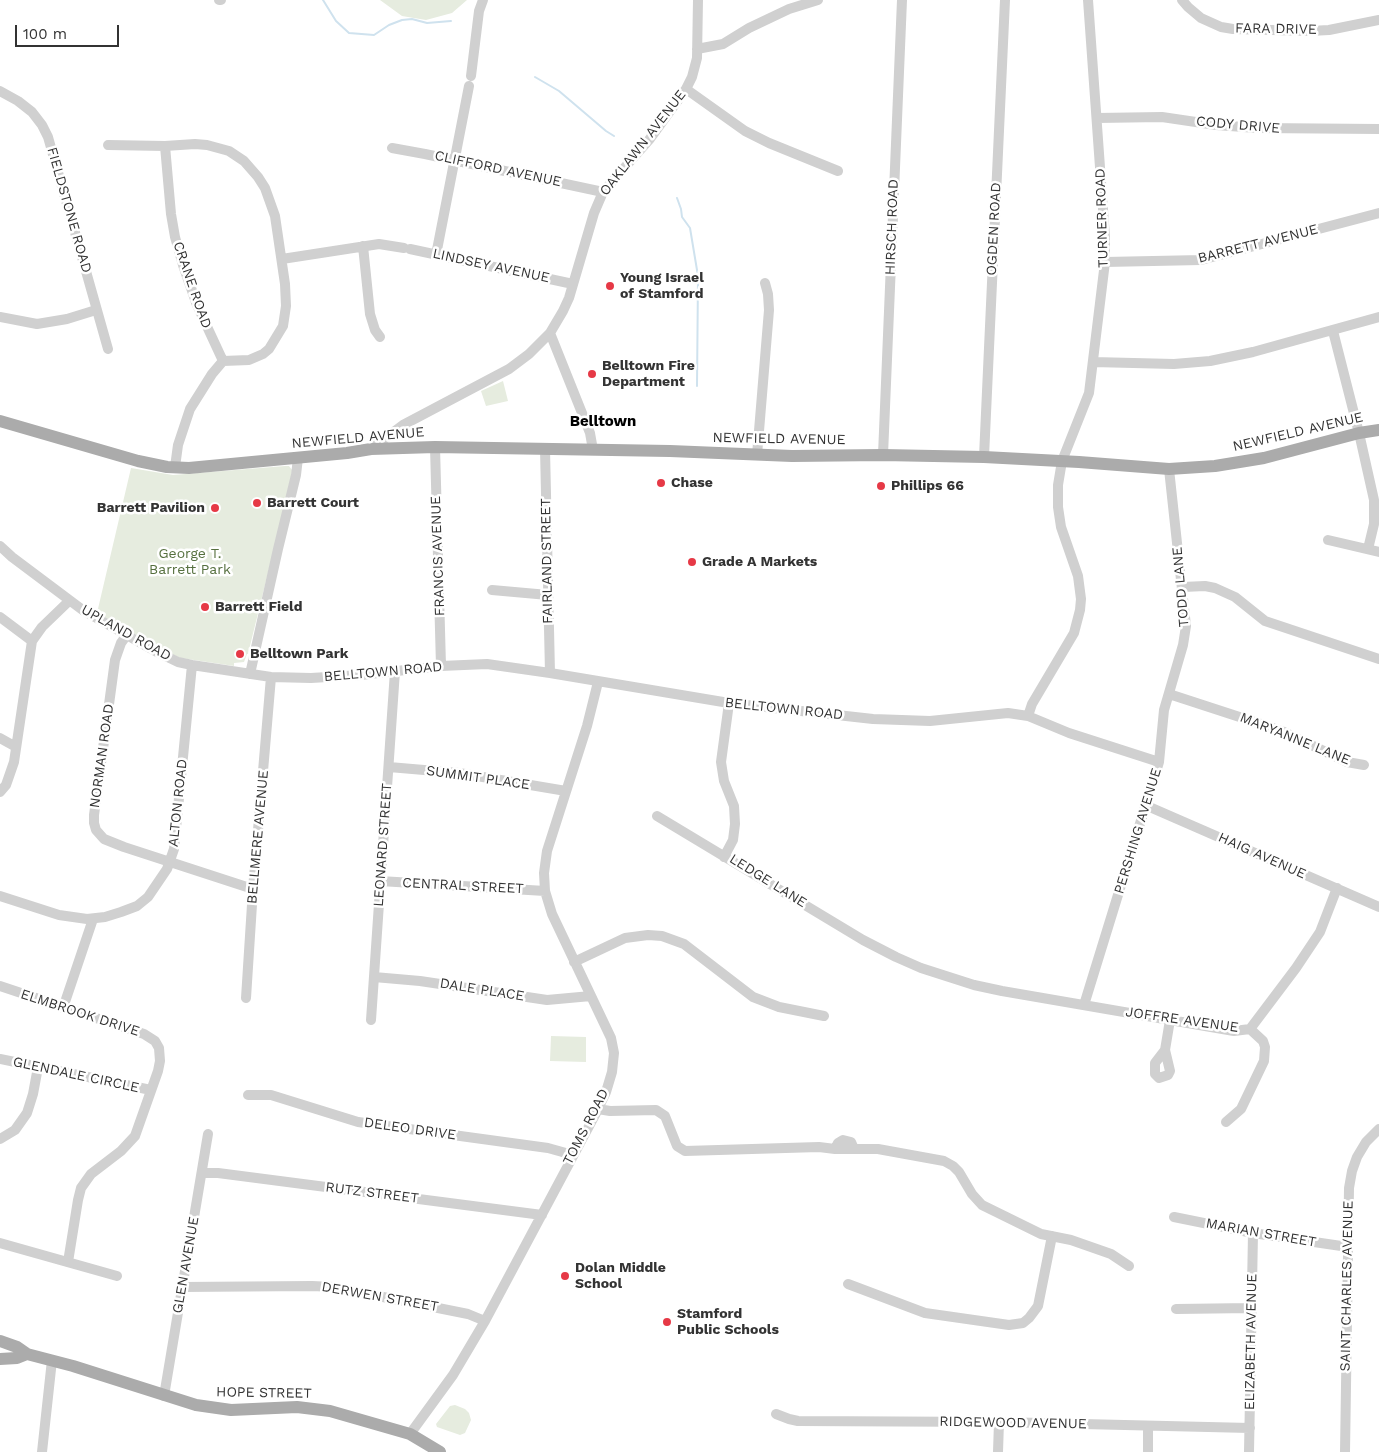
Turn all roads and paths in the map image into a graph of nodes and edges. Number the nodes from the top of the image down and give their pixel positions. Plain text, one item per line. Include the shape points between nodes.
1 (483, 0) edge
2 (698, 0) edge
3 (818, 0) edge
4 (902, 0) edge
5 (1004, 0) edge
6 (1088, 0) edge
7 (1182, 0) edge
8 (790, 4) edge
9 (1379, 20) edge
10 (697, 49) junction
11 (686, 89) junction
12 (0, 91) edge
13 (1097, 118) junction
14 (1379, 129) edge
15 (108, 146) dead end
16 (165, 146) junction
17 (392, 148) dead end
18 (455, 160) junction
19 (838, 171) dead end
20 (603, 192) junction
21 (1379, 213) edge
22 (363, 246) junction
23 (436, 255) junction
24 (282, 259) junction
25 (1105, 262) junction
26 (765, 283) dead end
27 (573, 284) junction
28 (96, 310) junction
29 (0, 317) edge
30 (1379, 317) edge
31 (1333, 331) junction
32 (550, 332) junction
33 (380, 337) dead end
34 (108, 349) dead end
35 (223, 361) junction
36 (1094, 362) junction
37 (0, 421) edge
38 (1379, 430) edge
39 (1359, 433) junction
40 (435, 447) junction
41 (371, 449) junction
42 (544, 449) junction
43 (593, 450) junction
44 (757, 455) junction
45 (883, 455) junction
46 (984, 457) junction
47 (298, 458) junction
48 (1062, 461) junction
49 (175, 467) junction
50 (1169, 469) junction
51 (1328, 540) dead end
52 (0, 546) edge
53 (1368, 548) junction
54 (1379, 552) edge
55 (1183, 586) junction
56 (492, 590) dead end
57 (548, 595) junction
58 (69, 601) junction
59 (0, 617) edge
60 (126, 636) junction
61 (32, 641) junction
62 (1379, 659) edge
63 (192, 666) junction
64 (441, 666) junction
65 (395, 671) junction
66 (550, 673) junction
67 (250, 674) junction
68 (271, 677) junction
69 (598, 682) junction
70 (1168, 694) junction
71 (729, 703) junction
72 (1028, 716) junction
73 (0, 738) edge
74 (16, 747) junction
75 (1160, 762) junction
76 (1364, 765) dead end
77 (389, 767) junction
78 (566, 791) junction
79 (0, 792) edge
80 (1146, 804) junction
81 (657, 816) dead end
82 (724, 856) junction
83 (170, 862) junction
84 (380, 881) junction
85 (1338, 888) junction
86 (253, 890) junction
87 (545, 891) junction
88 (0, 896) edge
89 (1379, 907) edge
90 (93, 919) junction
91 (574, 962) junction
92 (374, 977) junction
93 (950, 977) joint
94 (0, 986) edge
95 (590, 996) junction
96 (246, 998) dead end
97 (1084, 1005) junction
98 (63, 1008) junction
99 (824, 1016) dead end
100 (371, 1020) dead end
101 (1170, 1020) junction
102 (1250, 1029) junction
103 (1165, 1050) dead end
104 (0, 1059) edge
105 (38, 1067) junction
106 (151, 1090) junction
107 (248, 1095) dead end
108 (598, 1109) junction
109 (1226, 1122) dead end
110 (1379, 1129) edge
111 (208, 1134) dead end
112 (0, 1139) edge
113 (573, 1155) junction
114 (202, 1173) junction
115 (542, 1215) junction
116 (1174, 1218) dead end
117 (1254, 1233) junction
118 (1052, 1236) junction
119 (0, 1243) edge
120 (1348, 1247) junction
121 (68, 1262) junction
122 (1130, 1266) dead end
123 (118, 1276) dead end
124 (848, 1284) dead end
125 (182, 1286) junction
126 (1251, 1308) junction
127 (1176, 1309) dead end
128 (485, 1321) junction
129 (0, 1341) edge
130 (27, 1354) junction
131 (0, 1358) edge
132 (52, 1360) junction
133 (164, 1396) junction
134 (776, 1414) dead end
135 (999, 1422) junction
136 (1148, 1426) junction
137 (1250, 1428) junction
138 (410, 1434) junction
139 (42, 1452) edge
140 (440, 1452) edge
141 (998, 1452) edge
142 (1148, 1452) edge
143 (1249, 1452) edge
144 (1345, 1452) edge

1 - 18 street
2 - 10 street, OAKLAWN AVENUE
3 - 8 street
4 - 45 street, HIRSCH ROAD
5 - 46 street, OGDEN ROAD
6 - 13 street, TURNER ROAD
7 - 9 street, FARA DRIVE via 1201,18 1234,29 1310,31
8 - 10 street via 723,44
10 - 11 street, OAKLAWN AVENUE via 694,71
11 - 19 street via 769,143
11 - 20 street, OAKLAWN AVENUE via 646,144
12 - 28 street, FIELDSTONE ROAD via 32,112 48,137
13 - 14 street, CODY DRIVE via 1162,117 1257,128
13 - 25 street, TURNER ROAD
15 - 16 street
16 - 24 street via 208,145 229,150 244,160 270,200
16 - 35 street, CRANE ROAD via 175,237 198,305
17 - 18 street, CLIFFORD AVENUE
18 - 20 street, CLIFFORD AVENUE
18 - 23 street
20 - 27 street, OAKLAWN AVENUE
21 - 25 street, BARRETT AVENUE via 1201,260
22 - 23 street, LINDSEY AVENUE via 379,244
22 - 24 street, LINDSEY AVENUE
22 - 33 street via 370,314
23 - 27 street, LINDSEY AVENUE
24 - 35 street via 286,306 280,334 263,354 249,360
25 - 36 street, TURNER ROAD
26 - 44 street via 769,310
27 - 32 street, OAKLAWN AVENUE via 563,311
28 - 29 street via 38,324
28 - 34 street, FIELDSTONE ROAD
30 - 31 street
31 - 36 street via 1210,360 1174,364
31 - 39 street
32 - 41 street, OAKLAWN AVENUE via 509,369 403,425
32 - 43 street via 590,433
35 - 49 street via 190,409 178,445
36 - 48 street, TURNER ROAD via 1086,401
37 - 49 main road, NEWFIELD AVENUE via 128,459
38 - 39 main road, NEWFIELD AVENUE
39 - 50 main road, NEWFIELD AVENUE via 1264,458
39 - 53 street via 1375,511
40 - 41 main road, NEWFIELD AVENUE
40 - 42 main road, NEWFIELD AVENUE
40 - 64 street, FRANCIS AVENUE
41 - 47 main road, NEWFIELD AVENUE
42 - 43 main road, NEWFIELD AVENUE
42 - 57 street, FAIRLAND STREET
43 - 44 main road, NEWFIELD AVENUE
44 - 45 main road, NEWFIELD AVENUE
45 - 46 main road, NEWFIELD AVENUE
46 - 48 main road, NEWFIELD AVENUE
47 - 49 main road, NEWFIELD AVENUE
47 - 67 street
48 - 50 main road, NEWFIELD AVENUE
48 - 72 street via 1058,514 1078,576 1080,610 1074,633
50 - 55 street, TODD LANE
51 - 53 street
52 - 58 street, UPLAND ROAD
53 - 54 street
55 - 62 street via 1216,588 1265,621
55 - 70 street, TODD LANE via 1186,626
56 - 57 street
57 - 66 street, FAIRLAND STREET
58 - 60 street, UPLAND ROAD
58 - 61 street
59 - 61 street
60 - 63 street, UPLAND ROAD
60 - 83 street, NORMAN ROAD via 115,660 94,824 104,839
61 - 74 street
63 - 67 street, UPLAND ROAD
63 - 83 street, ALTON ROAD via 175,842
64 - 65 street, BELLTOWN ROAD
64 - 66 street, BELLTOWN ROAD via 487,664
65 - 68 street, BELLTOWN ROAD via 328,677
65 - 77 street, LEONARD STREET
66 - 69 street, BELLTOWN ROAD
67 - 68 street, UPLAND ROAD
68 - 86 street, BELLMERE AVENUE
69 - 71 street, BELLTOWN ROAD
69 - 78 street, TOMS ROAD
70 - 75 street, TODD LANE
70 - 76 street, MARYANNE LANE via 1268,726 1347,762
71 - 72 street, BELLTOWN ROAD via 903,721 1008,713
71 - 82 street, LEDGE LANE via 721,762 736,824 733,840
72 - 75 street, PERSHING AVENUE
73 - 74 street
74 - 79 street via 11,774
75 - 80 street, PERSHING AVENUE
77 - 78 street, SUMMIT PLACE via 460,773
77 - 84 street, LEONARD STREET
78 - 87 street, TOMS ROAD via 545,863
80 - 85 street, HAIG AVENUE
80 - 97 street, PERSHING AVENUE
81 - 82 street
82 - 93 street, LEDGE LANE via 896,957
83 - 86 street, NORMAN ROAD
83 - 90 street, ALTON ROAD via 142,902 121,912
84 - 87 street, CENTRAL STREET
84 - 92 street, LEONARD STREET
85 - 89 street, HAIG AVENUE
85 - 102 street, JOFFRE AVENUE via 1312,946
86 - 96 street, BELLMERE AVENUE
87 - 91 street, TOMS ROAD
88 - 90 street, ALTON ROAD via 59,915
90 - 98 street
91 - 95 street, TOMS ROAD
91 - 99 street via 625,938 648,934 662,936 684,944 753,997 779,1007
92 - 95 street, DALE PLACE via 547,1000
92 - 100 street, LEONARD STREET
93 - 97 street, JOFFRE AVENUE via 974,985
94 - 98 street, ELMBROOK DRIVE
95 - 108 street, TOMS ROAD via 609,1031 614,1053 612,1072
97 - 101 street, JOFFRE AVENUE
98 - 106 street, ELMBROOK DRIVE via 151,1038 157,1044 160,1062
101 - 102 street, JOFFRE AVENUE via 1234,1031
101 - 103 street
102 - 109 street via 1263,1041 1264,1061 1241,1109
104 - 105 street, GLENDALE CIRCLE
105 - 106 street, GLENDALE CIRCLE
105 - 112 street via 27,1113 15,1130
106 - 121 street via 134,1136 121,1151 91,1174 82,1188
107 - 113 street, DELEO DRIVE via 271,1095 358,1122 548,1148
108 - 113 street, TOMS ROAD
108 - 118 street via 656,1110 665,1116 677,1146 685,1151 819,1147 884,1150 944,1161 959,1172 982,1205 1030,1229
110 - 120 street, SAINT CHARLES AVENUE via 1366,1142 1352,1171
111 - 114 street, GLEN AVENUE
113 - 115 street, TOMS ROAD
114 - 115 street, RUTZ STREET
114 - 125 street, GLEN AVENUE
115 - 128 street, TOMS ROAD
116 - 117 street, MARIAN STREET
117 - 120 street, MARIAN STREET
117 - 126 street, ELIZABETH AVENUE
118 - 122 street via 1111,1254
118 - 124 street via 1038,1306 1023,1323 1009,1325 925,1313
119 - 121 street
120 - 144 street, SAINT CHARLES AVENUE
121 - 123 street
125 - 128 street, DERWEN STREET via 333,1287 468,1314
125 - 133 street, GLEN AVENUE
126 - 127 street
126 - 137 street, ELIZABETH AVENUE
128 - 138 street, TOMS ROAD via 453,1375
129 - 130 main road, HOPE STREET
130 - 131 main road, HOPE STREET
130 - 132 main road, HOPE STREET
132 - 133 main road, HOPE STREET
132 - 139 street
133 - 138 main road, HOPE STREET via 221,1410 320,1409
134 - 135 street, RIDGEWOOD AVENUE via 798,1421
135 - 136 street, RIDGEWOOD AVENUE
135 - 141 street
136 - 137 street, RIDGEWOOD AVENUE
136 - 142 street
137 - 143 street, ELIZABETH AVENUE
138 - 140 main road, HOPE STREET

